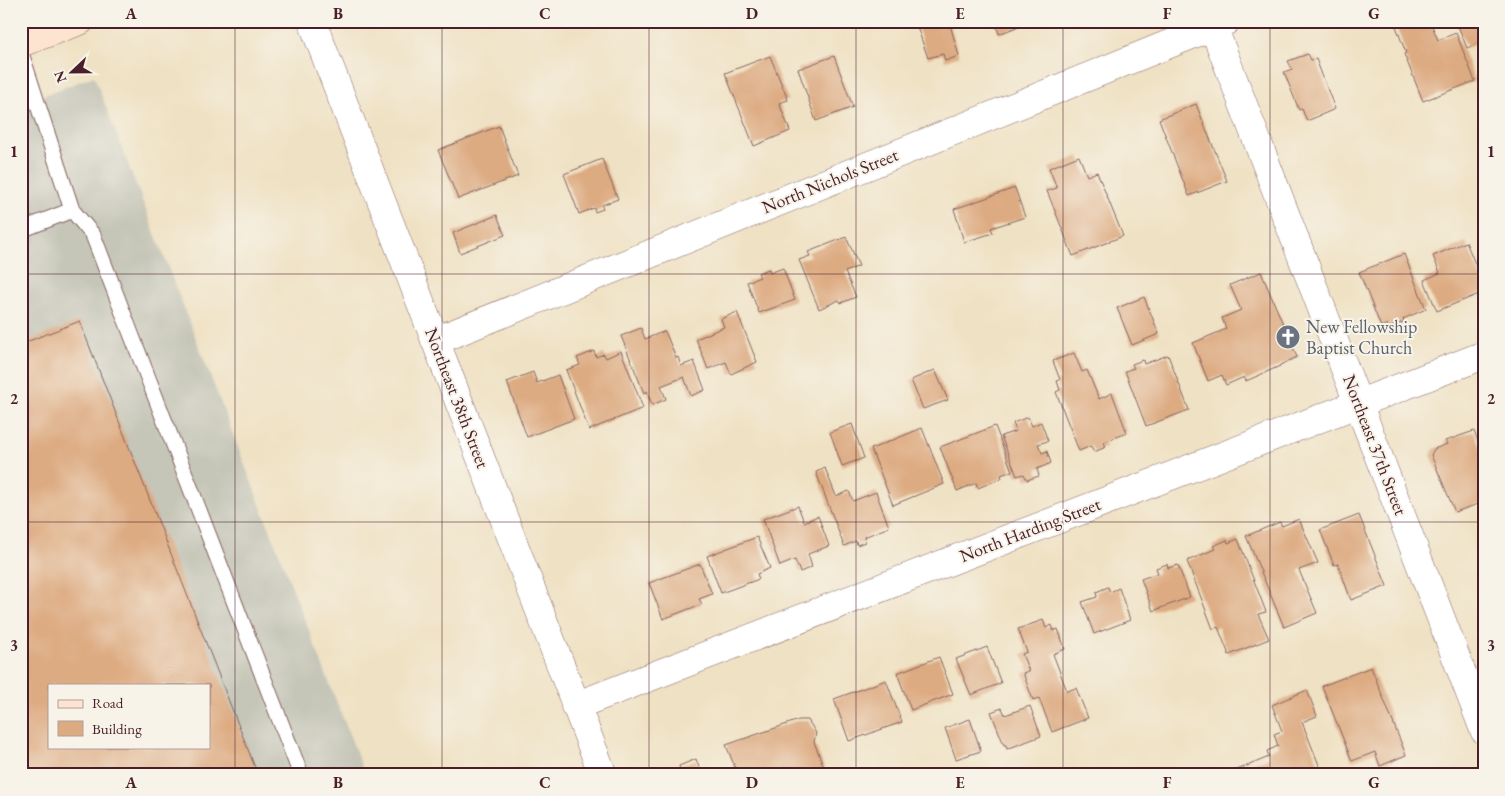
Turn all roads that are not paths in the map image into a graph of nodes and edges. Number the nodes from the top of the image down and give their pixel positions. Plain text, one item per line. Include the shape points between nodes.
1 (80, 21) edge
2 (312, 21) edge
3 (1217, 23) edge
4 (21, 43) edge
5 (21, 53) edge
6 (72, 210) junction
7 (21, 230) edge
8 (435, 341) junction
9 (1484, 355) edge
10 (1358, 404) junction
11 (575, 706) junction
12 (1484, 730) edge
13 (301, 775) edge
14 (603, 775) edge

1 - 4 main road
2 - 8 street, Northeast 38th Street
3 - 8 street, North Nichols Street
3 - 10 street, Northeast 37th Street
5 - 6 lane
6 - 7 lane
6 - 13 lane via 93,235
8 - 11 street, Northeast 38th Street
9 - 10 street, North Harding Street
10 - 11 street, North Harding Street
10 - 12 street, Northeast 37th Street
11 - 14 street, Northeast 38th Street

